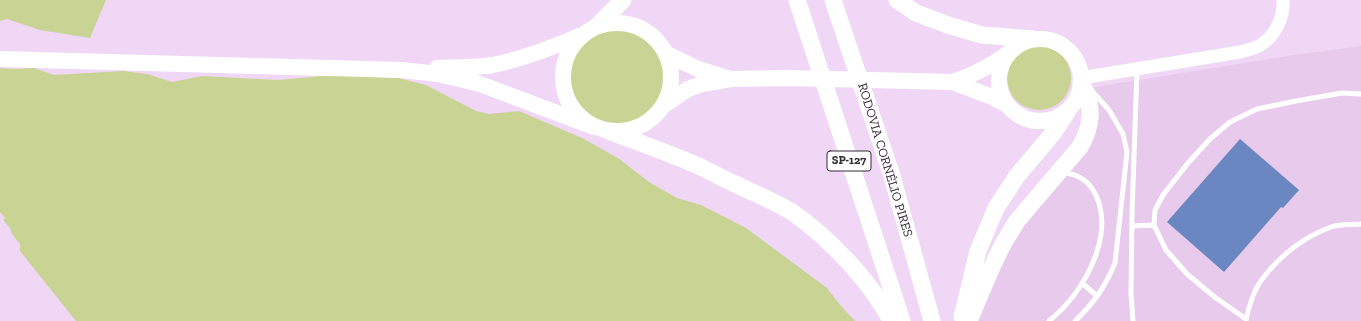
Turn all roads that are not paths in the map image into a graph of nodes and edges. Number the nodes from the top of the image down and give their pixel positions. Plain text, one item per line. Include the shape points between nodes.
1 (623, 0) edge
2 (797, 0) edge
3 (832, 0) edge
4 (897, 0) edge
5 (1283, 0) edge
6 (590, 30) junction
7 (1033, 39) junction
8 (1008, 53) junction
9 (667, 54) junction
10 (0, 59) edge
11 (1137, 69) junction
12 (401, 70) junction
13 (731, 79) junction
14 (1081, 80) junction
15 (953, 82) junction
16 (1361, 94) edge
17 (1007, 105) junction
18 (663, 106) junction
19 (1067, 112) junction
20 (602, 129) junction
21 (1127, 152) junction
22 (1134, 152) junction
23 (1059, 171) junction
24 (1361, 224) edge
25 (1154, 225) junction
26 (1132, 226) junction
27 (1082, 283) junction
28 (1097, 296) junction
29 (1246, 320) edge
30 (891, 321) edge
31 (902, 321) edge
32 (932, 321) edge
33 (961, 321) edge
34 (970, 321) edge
35 (1050, 321) edge
36 (1075, 321) edge
37 (1133, 321) edge

1 - 6 highway
2 - 31 highway, SP-127
3 - 32 highway, RODOVIA CORNÉLIO PIRES / SP-127 via 892,176
4 - 7 highway via 916,13 982,35
5 - 11 street via 1279,24 1270,37 1257,47
6 - 9 main road via 613,22 630,23 658,40
6 - 12 main road via 552,48 492,65
6 - 20 main road via 570,48 563,65 562,84 568,102 579,117
7 - 8 main road via 1019,44
7 - 14 main road via 1048,39 1061,44 1072,53 1079,66
8 - 15 main road via 992,65
8 - 17 main road via 1001,65 998,79 1000,93
9 - 13 main road via 698,69
9 - 18 main road via 671,83
10 - 12 main road
11 - 14 street
11 - 22 lane
12 - 20 main road via 438,74 480,84
13 - 15 main road
13 - 18 main road via 688,89
14 - 19 main road via 1080,92
14 - 21 lane via 1109,110 1123,134
14 - 23 highway via 1088,95 1091,114 1088,129 1080,147
15 - 17 main road
16 - 25 lane via 1342,93 1296,101 1257,110 1230,122 1210,138 1163,195 1155,210
17 - 19 main road via 1029,120 1042,121
18 - 20 main road via 653,118 640,126 625,131
19 - 33 highway via 1054,132 1017,176 996,208 978,251
20 - 30 highway via 695,164 791,212 818,232 866,282
21 - 22 lane
21 - 28 lane via 1115,263
22 - 26 lane
23 - 27 lane via 1077,176 1089,183 1100,209 1100,241 1090,270
23 - 34 highway via 1017,221 1003,244
24 - 29 lane via 1332,227 1287,252 1262,278 1252,298
25 - 26 lane
25 - 29 lane via 1166,250 1187,274
26 - 37 lane
27 - 28 lane
27 - 35 lane
28 - 36 lane via 1090,307

